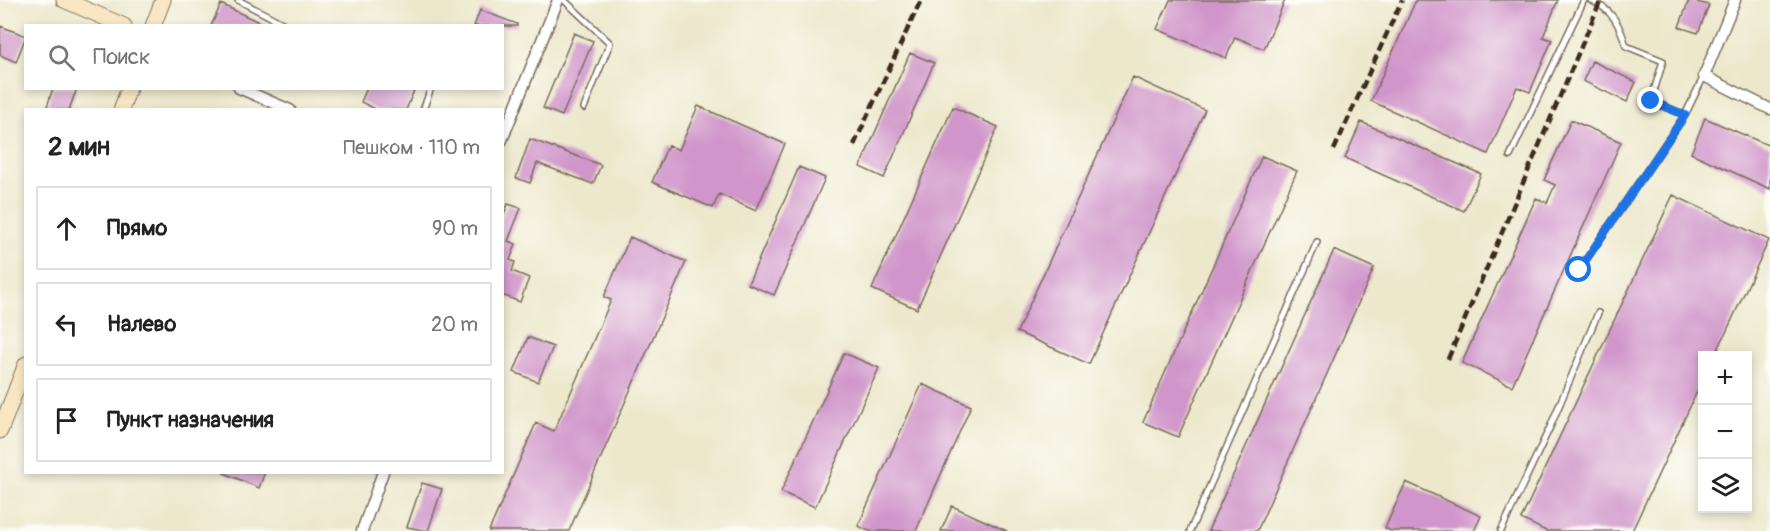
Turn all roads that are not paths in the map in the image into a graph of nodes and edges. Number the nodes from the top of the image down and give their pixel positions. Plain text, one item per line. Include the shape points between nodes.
1 (64, 0) edge
2 (163, 0) edge
3 (238, 0) edge
4 (558, 0) edge
5 (564, 0) edge
6 (1584, 0) edge
7 (1590, 0) edge
8 (1735, 0) edge
9 (119, 24) edge
10 (154, 24) edge
11 (284, 24) edge
12 (1704, 76) junction
13 (128, 90) edge
14 (244, 90) edge
15 (430, 90) edge
16 (123, 108) edge
17 (285, 108) edge
18 (424, 108) edge
19 (584, 108) dead end
20 (1770, 109) edge
21 (1685, 115) junction
22 (504, 135) edge
23 (1510, 156) dead end
24 (1317, 242) dead end
25 (1579, 270) dead end
26 (1598, 313) dead end
27 (24, 369) edge
28 (0, 431) edge
29 (382, 474) edge
30 (362, 531) edge
31 (1190, 531) edge
32 (1501, 531) edge

1 - 9 main road
2 - 10 main road
3 - 11 lane
4 - 22 street
5 - 19 lane via 610,43
6 - 23 lane
7 - 21 lane via 1620,23 1626,46 1663,61 1651,101
8 - 12 street
12 - 20 street
12 - 21 lane
13 - 16 main road
14 - 17 street
15 - 18 lane
21 - 25 lane
24 - 31 lane
26 - 32 lane
27 - 28 main road
29 - 30 street

